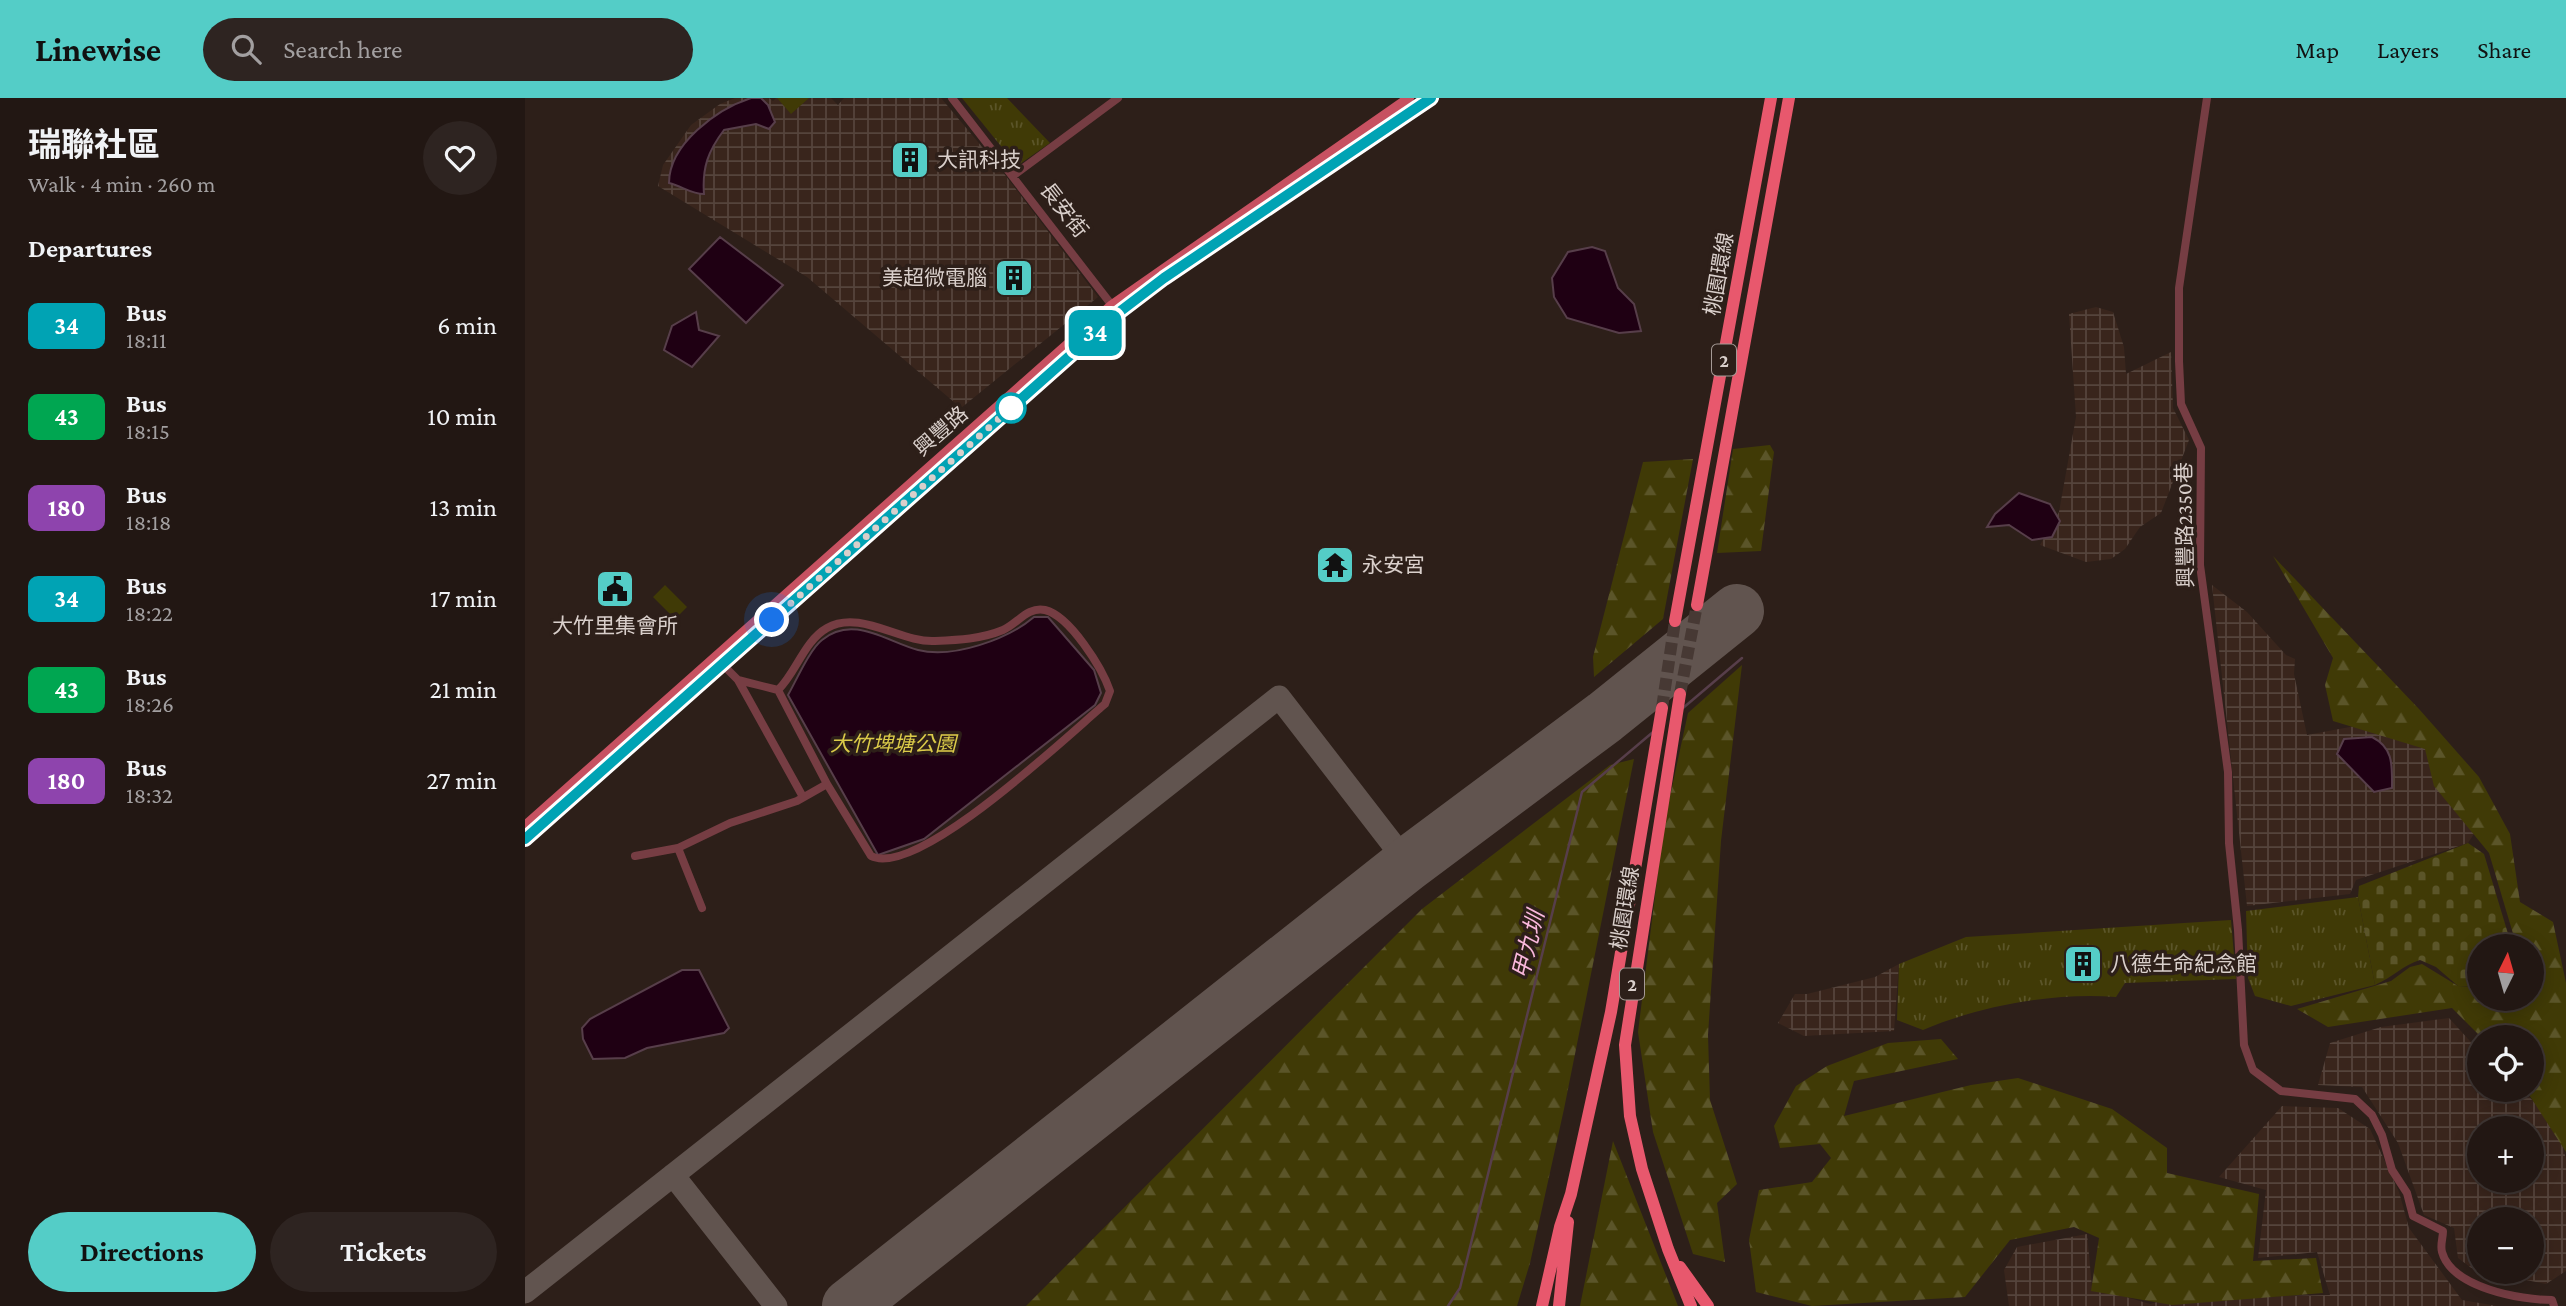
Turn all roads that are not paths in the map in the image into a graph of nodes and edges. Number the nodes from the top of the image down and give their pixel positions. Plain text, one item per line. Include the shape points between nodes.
1 (952, 98) edge
2 (1118, 98) edge
3 (1409, 98) edge
4 (1431, 98) edge
5 (1771, 98) edge
6 (1789, 98) edge
7 (2207, 98) edge
8 (1014, 175) junction
9 (1115, 309) junction
10 (1697, 605) tunnel mouth
11 (1675, 621) tunnel mouth
12 (722, 664) junction
13 (738, 680) junction
14 (778, 690) junction
15 (1680, 694) tunnel mouth
16 (1662, 708) tunnel mouth
17 (827, 783) junction
18 (803, 797) junction
19 (525, 826) edge
20 (525, 839) edge
21 (678, 848) junction
22 (635, 856) dead end
23 (702, 908) dead end
24 (1571, 1194) junction
25 (1668, 1249) junction
26 (1542, 1306) edge
27 (1559, 1306) edge
28 (1691, 1306) edge
29 (1708, 1306) edge
30 (2554, 1306) edge

1 - 8 street, 長安街
2 - 8 street
3 - 9 main road, 興豐路
4 - 9 main road, 興豐路
5 - 11 highway, 桃園環線 / 2
6 - 10 highway, 桃園環線 / 2
7 - 30 street, 興豐路2350巷 via 2179,288 2179,361 2181,404 2201,448 2200,565 2228,772 2244,1045 2253,1070 2281,1091 2355,1099 2363,1104 2382,1135 2413,1216 2443,1231 2442,1254 2455,1272 2522,1300 2552,1300
8 - 9 street, 長安街
9 - 12 main road, 興豐路
9 - 19 main road, 興豐路
12 - 13 street
12 - 20 main road, 興豐路
13 - 14 street
13 - 18 street
14 - 17 street
14 - 17 street via 809,646 826,628 842,622 919,642 972,639 1005,629 1033,610 1044,610 1063,622 1103,672 1110,691 1105,704 955,830 890,859 871,856
15 - 25 highway, 桃園環線 / 2 via 1625,1045 1630,1116
16 - 24 highway, 桃園環線 / 2 via 1611,1012
17 - 18 street
18 - 21 street via 730,823
21 - 22 street
21 - 23 street
24 - 26 highway
24 - 27 highway
25 - 28 highway
25 - 29 highway

